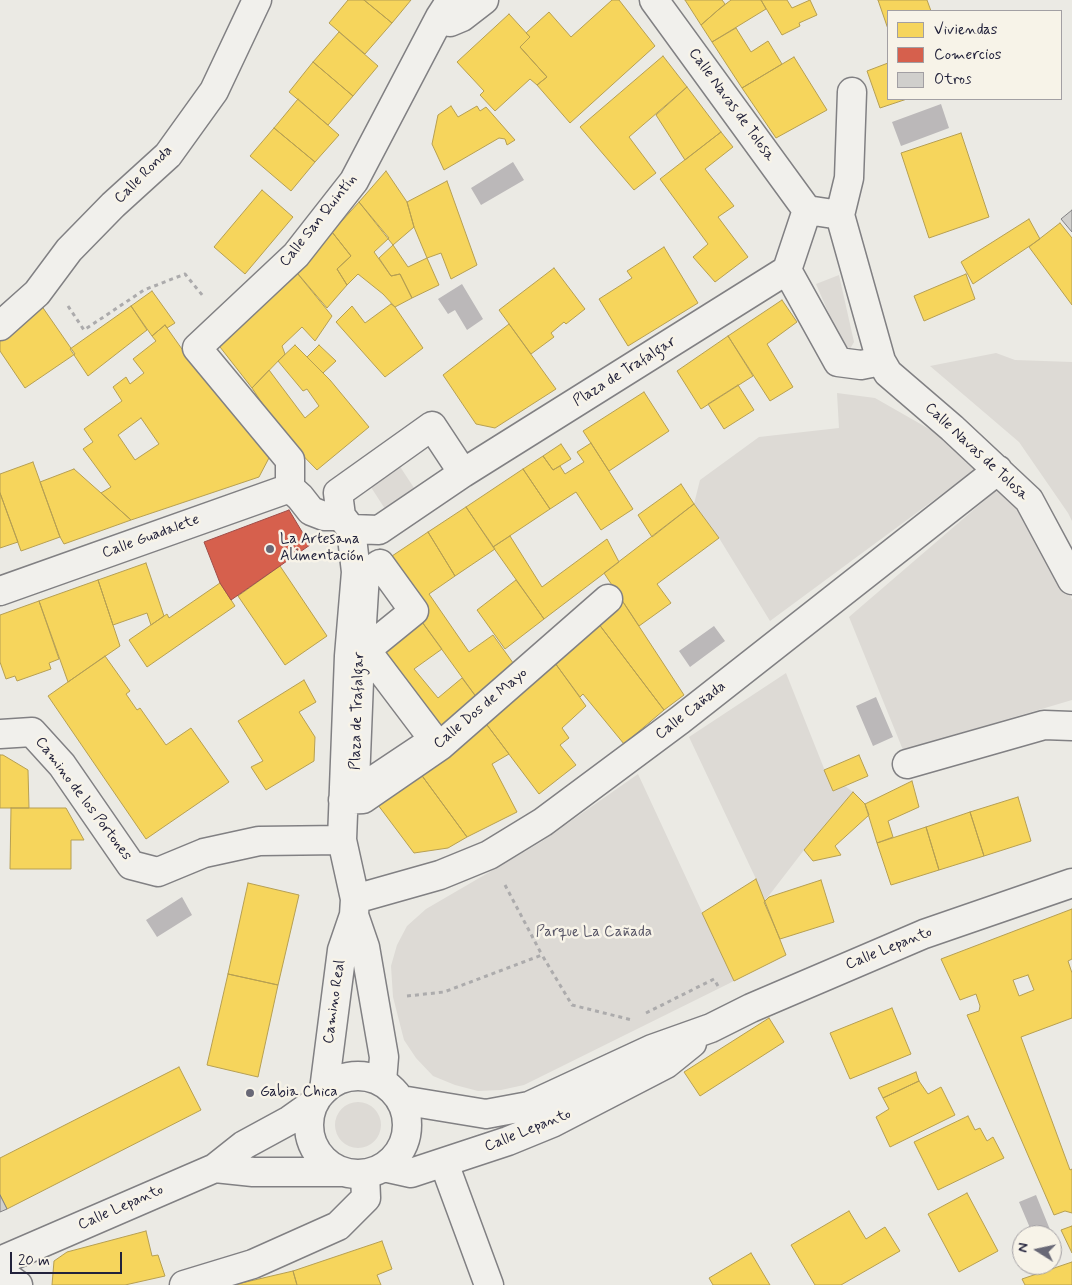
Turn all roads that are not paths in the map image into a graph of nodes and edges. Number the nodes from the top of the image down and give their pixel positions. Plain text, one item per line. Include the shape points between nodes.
1 (257, 0) edge
2 (484, 0) edge
3 (654, 0) edge
4 (446, 8) edge
5 (852, 92) dead end
6 (807, 210) junction
7 (840, 215) junction
8 (787, 270) junction
9 (0, 326) edge
10 (881, 361) junction
11 (998, 470) junction
12 (463, 473) junction
13 (295, 492) junction
14 (343, 513) junction
15 (379, 530) junction
16 (356, 572) junction
17 (1072, 580) edge
18 (0, 591) edge
19 (608, 599) dead end
20 (366, 650) joint
21 (1072, 726) edge
22 (0, 734) edge
23 (907, 764) dead end
24 (344, 800) junction
25 (342, 840) junction
26 (1072, 883) edge
27 (354, 907) junction
28 (711, 1028) junction
29 (382, 1081) junction
30 (319, 1096) junction
31 (401, 1100) junction
32 (444, 1163) junction
33 (215, 1168) junction
34 (364, 1171) junction
35 (0, 1261) edge
36 (0, 1272) edge
37 (18, 1285) edge
38 (184, 1285) edge
39 (489, 1285) edge

1 - 9 street, Calle Ronda via 214,91 168,155 69,250 37,294
2 - 4 street, Calle San Quintín via 450,22
3 - 6 street, Calle Navas de Tolosa
4 - 13 street, Calle San Quintín via 354,181 296,255 197,348 290,460
5 - 7 street via 848,178
6 - 7 street
6 - 8 street
7 - 10 street, Calle Navas de Tolosa
8 - 10 street via 838,362 861,365
8 - 12 street, Plaza de Trafalgar
10 - 11 street, Calle Navas de Tolosa via 888,373
11 - 17 street, Calle Navas de Tolosa via 1030,500
11 - 27 street, Calle Cañada via 680,720 543,822 489,855
12 - 14 street via 432,426
12 - 15 street, Plaza de Trafalgar
13 - 14 street, Calle Guadalete
13 - 18 street, Calle Guadalete
14 - 15 street
14 - 16 street, Camino Real
15 - 16 street, Camino Real
16 - 24 street, Camino Real via 349,656
19 - 24 street, Calle Dos de Mayo via 440,746 363,799
20 - 20 street, Plaza de Trafalgar via 434,740 368,784 355,782 360,656 365,574 380,564 414,611
21 - 23 street via 1044,725
22 - 25 street, Camino de los Portones via 32,732 62,766 131,865 158,872 204,853 259,842
24 - 25 street, Camino Real
25 - 27 street, Camino Real
26 - 28 street, Calle Lepanto via 924,934 750,1008
27 - 29 street, Camino Real via 365,947 384,1057
27 - 30 street, Camino Real via 342,950
28 - 31 street, Calle Lepanto via 652,1049 529,1106 486,1114
28 - 32 street, Calle Lepanto via 666,1064 552,1123
29 - 30 street via 352,1076 336,1080
29 - 31 street
30 - 33 street, Calle Lepanto via 290,1120 244,1145
30 - 34 street via 309,1118 314,1146 326,1162
31 - 34 street via 407,1114 404,1144 396,1157
32 - 34 street, Calle Lepanto via 411,1173
32 - 39 street
33 - 34 street, Calle Lepanto via 253,1172
33 - 35 street, Calle Lepanto
34 - 38 street via 366,1198 338,1226 253,1264
36 - 37 street

